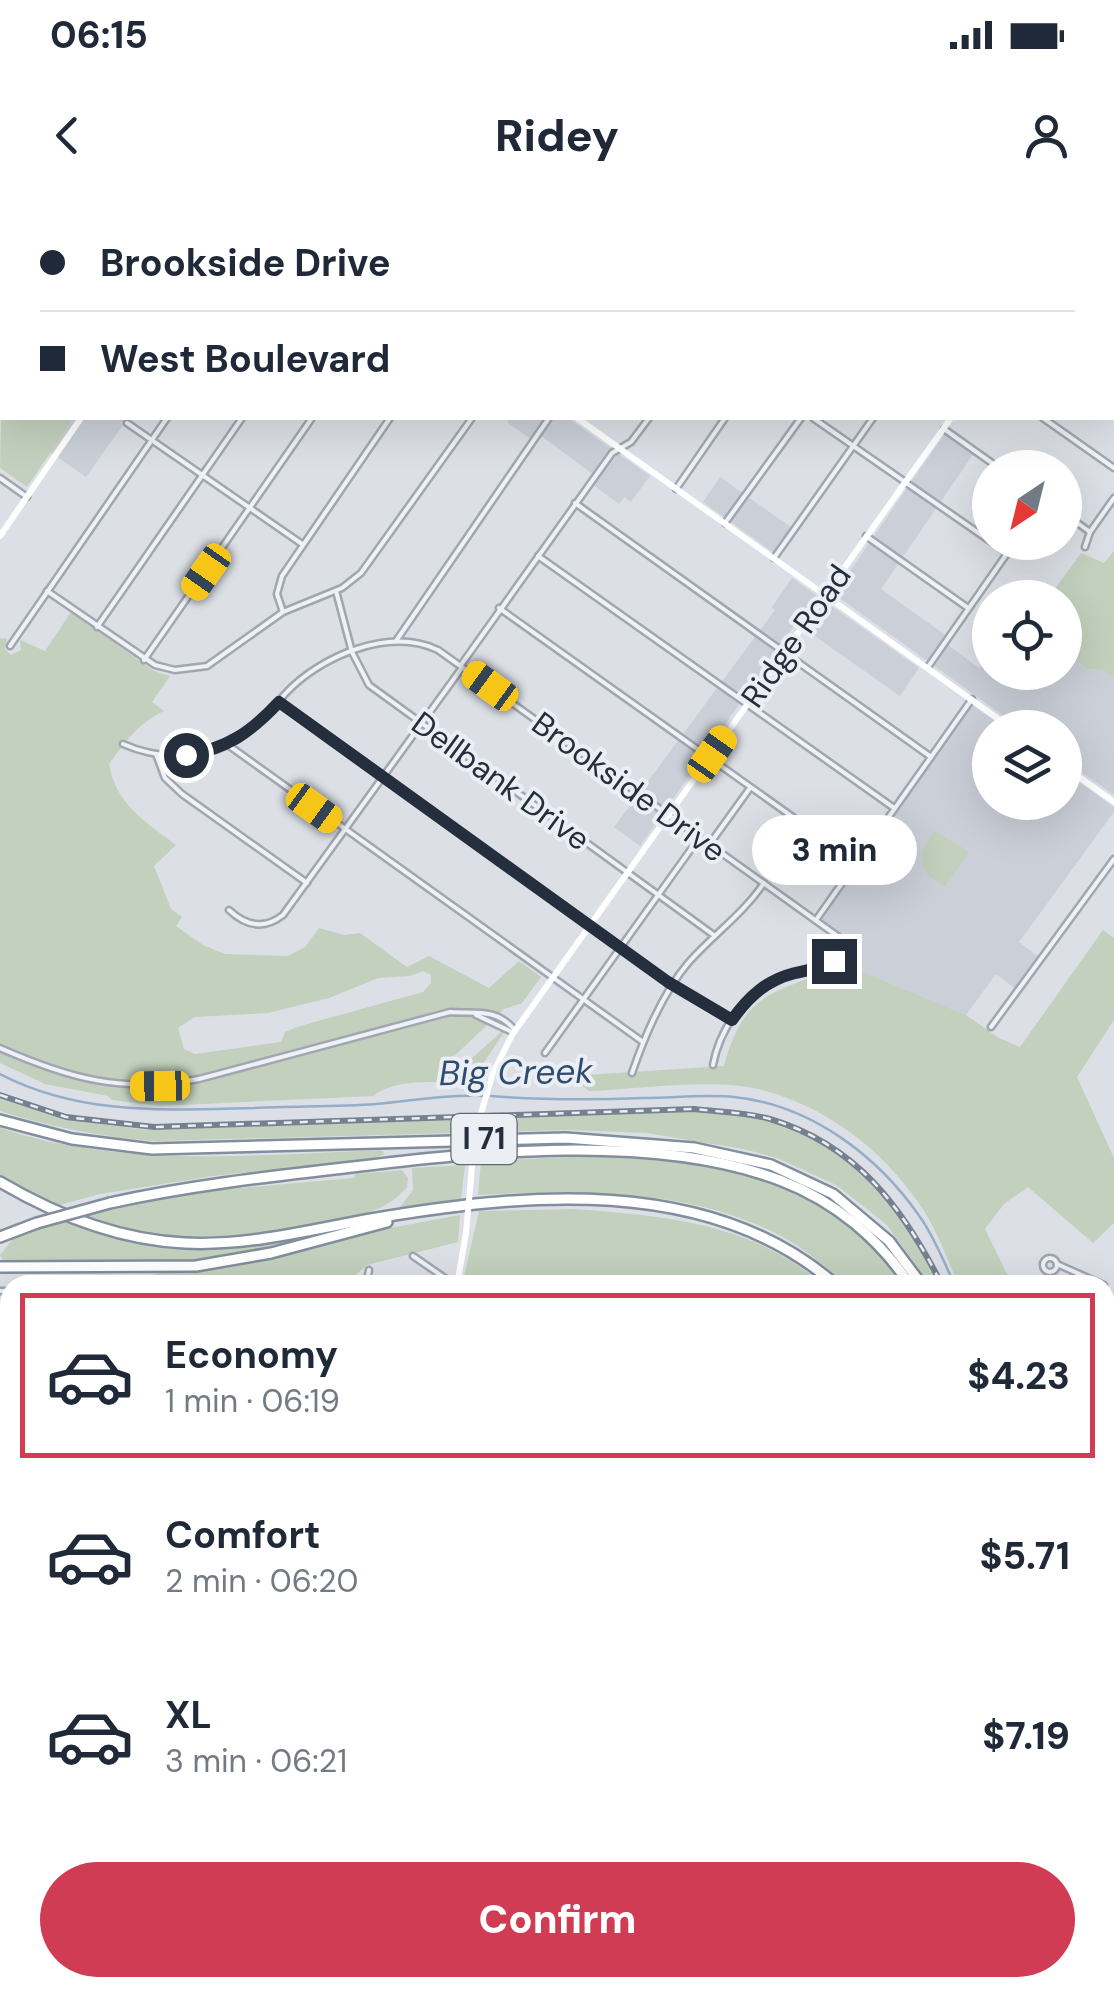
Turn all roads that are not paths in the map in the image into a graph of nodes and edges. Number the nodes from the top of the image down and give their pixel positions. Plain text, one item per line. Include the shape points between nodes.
1 (80, 420) edge
2 (166, 420) edge
3 (241, 420) edge
4 (311, 420) edge
5 (389, 420) edge
6 (471, 420) edge
7 (548, 420) edge
8 (580, 420) edge
9 (648, 420) edge
10 (724, 420) edge
11 (800, 420) edge
12 (816, 420) edge
13 (872, 420) edge
14 (950, 420) edge
15 (1047, 420) edge
16 (127, 424) dead end
17 (944, 428) junction
18 (152, 440) junction
19 (853, 446) junction
20 (618, 448) junction
21 (974, 450) edge
22 (1114, 468) edge
23 (202, 474) junction
24 (0, 478) edge
25 (904, 482) junction
26 (676, 489) junction
27 (26, 497) junction
28 (1114, 498) edge
29 (576, 502) junction
30 (250, 508) junction
31 (725, 523) junction
32 (1082, 526) edge
33 (972, 529) edge
34 (1090, 532) junction
35 (0, 536) edge
36 (866, 536) junction
37 (302, 544) junction
38 (1086, 547) dead end
39 (538, 556) junction
40 (774, 558) junction
41 (1002, 560) edge
42 (47, 591) junction
43 (336, 591) junction
44 (825, 594) junction
45 (500, 608) junction
46 (968, 608) junction
47 (283, 612) junction
48 (97, 627) junction
49 (396, 641) junction
50 (10, 646) dead end
51 (784, 651) junction
52 (352, 652) junction
53 (144, 660) junction
54 (461, 665) junction
55 (928, 667) junction
56 (972, 699) junction
57 (279, 702) junction
58 (747, 704) junction
59 (987, 710) edge
60 (421, 724) junction
61 (123, 744) dead end
62 (228, 745) junction
63 (156, 754) junction
64 (930, 757) junction
65 (709, 759) junction
66 (383, 777) junction
67 (1082, 778) edge
68 (750, 788) junction
69 (1114, 802) edge
70 (894, 808) junction
71 (668, 816) junction
72 (346, 831) junction
73 (698, 838) junction
74 (709, 846) junction
75 (1114, 859) edge
76 (856, 862) junction
77 (629, 872) junction
78 (308, 883) junction
79 (764, 883) junction
80 (659, 894) junction
81 (229, 910) dead end
82 (816, 920) junction
83 (591, 926) junction
84 (715, 936) junction
85 (622, 948) junction
86 (554, 978) junction
87 (673, 985) junction
88 (584, 1000) junction
89 (732, 1020) junction
90 (991, 1028) dead end
91 (515, 1032) junction
92 (642, 1042) junction
93 (0, 1048) edge
94 (546, 1054) dead end
95 (713, 1066) dead end
96 (632, 1072) dead end
97 (0, 1120) edge
98 (0, 1182) edge
99 (453, 1206) junction
100 (0, 1237) edge
101 (413, 1256) dead end
102 (1057, 1264) dead end
103 (0, 1267) edge
104 (370, 1270) dead end
105 (369, 1275) edge
106 (441, 1275) edge
107 (458, 1275) edge
108 (824, 1275) edge
109 (902, 1275) edge
110 (914, 1275) edge
111 (1082, 1275) edge

1 - 27 main road
2 - 18 street
3 - 23 street
4 - 30 street
5 - 37 street
6 - 43 street via 368,566
7 - 49 street
8 - 20 main road
9 - 20 street
10 - 26 street
11 - 31 street
12 - 19 street
13 - 19 street
14 - 17 main road, Ridge Road
15 - 22 street
16 - 18 street
17 - 21 street
17 - 25 main road, Ridge Road
18 - 23 street
18 - 42 street
19 - 25 street
19 - 40 street
20 - 26 main road
20 - 29 street
23 - 30 street
23 - 48 street
24 - 27 street
25 - 33 street
25 - 36 main road, Ridge Road
26 - 31 main road
27 - 35 main road
28 - 34 street
29 - 39 street
29 - 51 street
30 - 37 street
30 - 53 street
31 - 40 main road
32 - 34 street
34 - 38 street
36 - 44 main road, Ridge Road
36 - 46 street
37 - 47 street via 277,587
39 - 45 street
39 - 58 street
40 - 44 main road
41 - 46 street
42 - 48 street
42 - 50 street
43 - 47 street
43 - 52 street, Dellbank Drive
44 - 51 main road, Ridge Road
44 - 55 main road
45 - 54 street
45 - 65 street
46 - 55 street
47 - 53 street via 207,666 175,670
48 - 53 street
49 - 52 street, Brookside Drive
49 - 54 street, Brookside Drive via 426,644
51 - 58 main road, Ridge Road
51 - 64 street
52 - 57 street, Brookside Drive via 310,673
52 - 60 street, Dellbank Drive via 369,685
54 - 60 street
54 - 71 street, Brookside Drive
55 - 56 main road
56 - 59 main road
56 - 64 street
57 - 62 street, Brookside Drive
57 - 66 street
58 - 65 main road, Ridge Road
58 - 70 street
60 - 66 street
60 - 77 street, Dellbank Drive
61 - 63 street, Brookside Drive
62 - 63 street, Brookside Drive
62 - 72 street
63 - 78 street via 165,778 182,794
64 - 70 street
65 - 68 street
65 - 71 main road, Ridge Road
66 - 72 street
66 - 83 street
67 - 69 main road
68 - 74 street
68 - 76 street
70 - 76 street
71 - 73 street, Brookside Drive
71 - 77 main road, Ridge Road
72 - 78 street
72 - 86 street
73 - 74 street, Brookside Drive
73 - 80 street
74 - 79 street, Brookside Drive
75 - 90 street
76 - 82 street
77 - 80 street, Dellbank Drive
77 - 83 main road, Ridge Road
78 - 81 street via 274,922 252,925
79 - 82 street, Brookside Drive
79 - 84 street
80 - 84 street, Dellbank Drive
80 - 85 street
82 - 89 street, Brookside Drive via 843,940 841,954 826,966 762,986
83 - 85 street
83 - 86 main road, Ridge Road
84 - 87 street
85 - 87 street
85 - 88 street
86 - 88 street
86 - 91 main road, Ridge Road
87 - 89 street
87 - 92 street
88 - 92 street
88 - 94 street
89 - 95 street
91 - 93 street via 450,1012 160,1086 83,1080
91 - 107 main road, Ridge Road, bridge via 493,1073 475,1133
92 - 96 street
97 - 110 highway, I 71 via 72,1140 152,1149 566,1138 694,1148 771,1165 834,1194 883,1234
98 - 99 highway, I 71 via 95,1226 183,1243 259,1239
99 - 103 highway via 211,1264
99 - 108 highway, I 71 via 593,1200 704,1216 771,1239
100 - 109 highway, bridge via 110,1202 208,1185 530,1152 652,1154 748,1170 808,1193 860,1228
101 - 106 street
102 - 111 street
104 - 105 street

